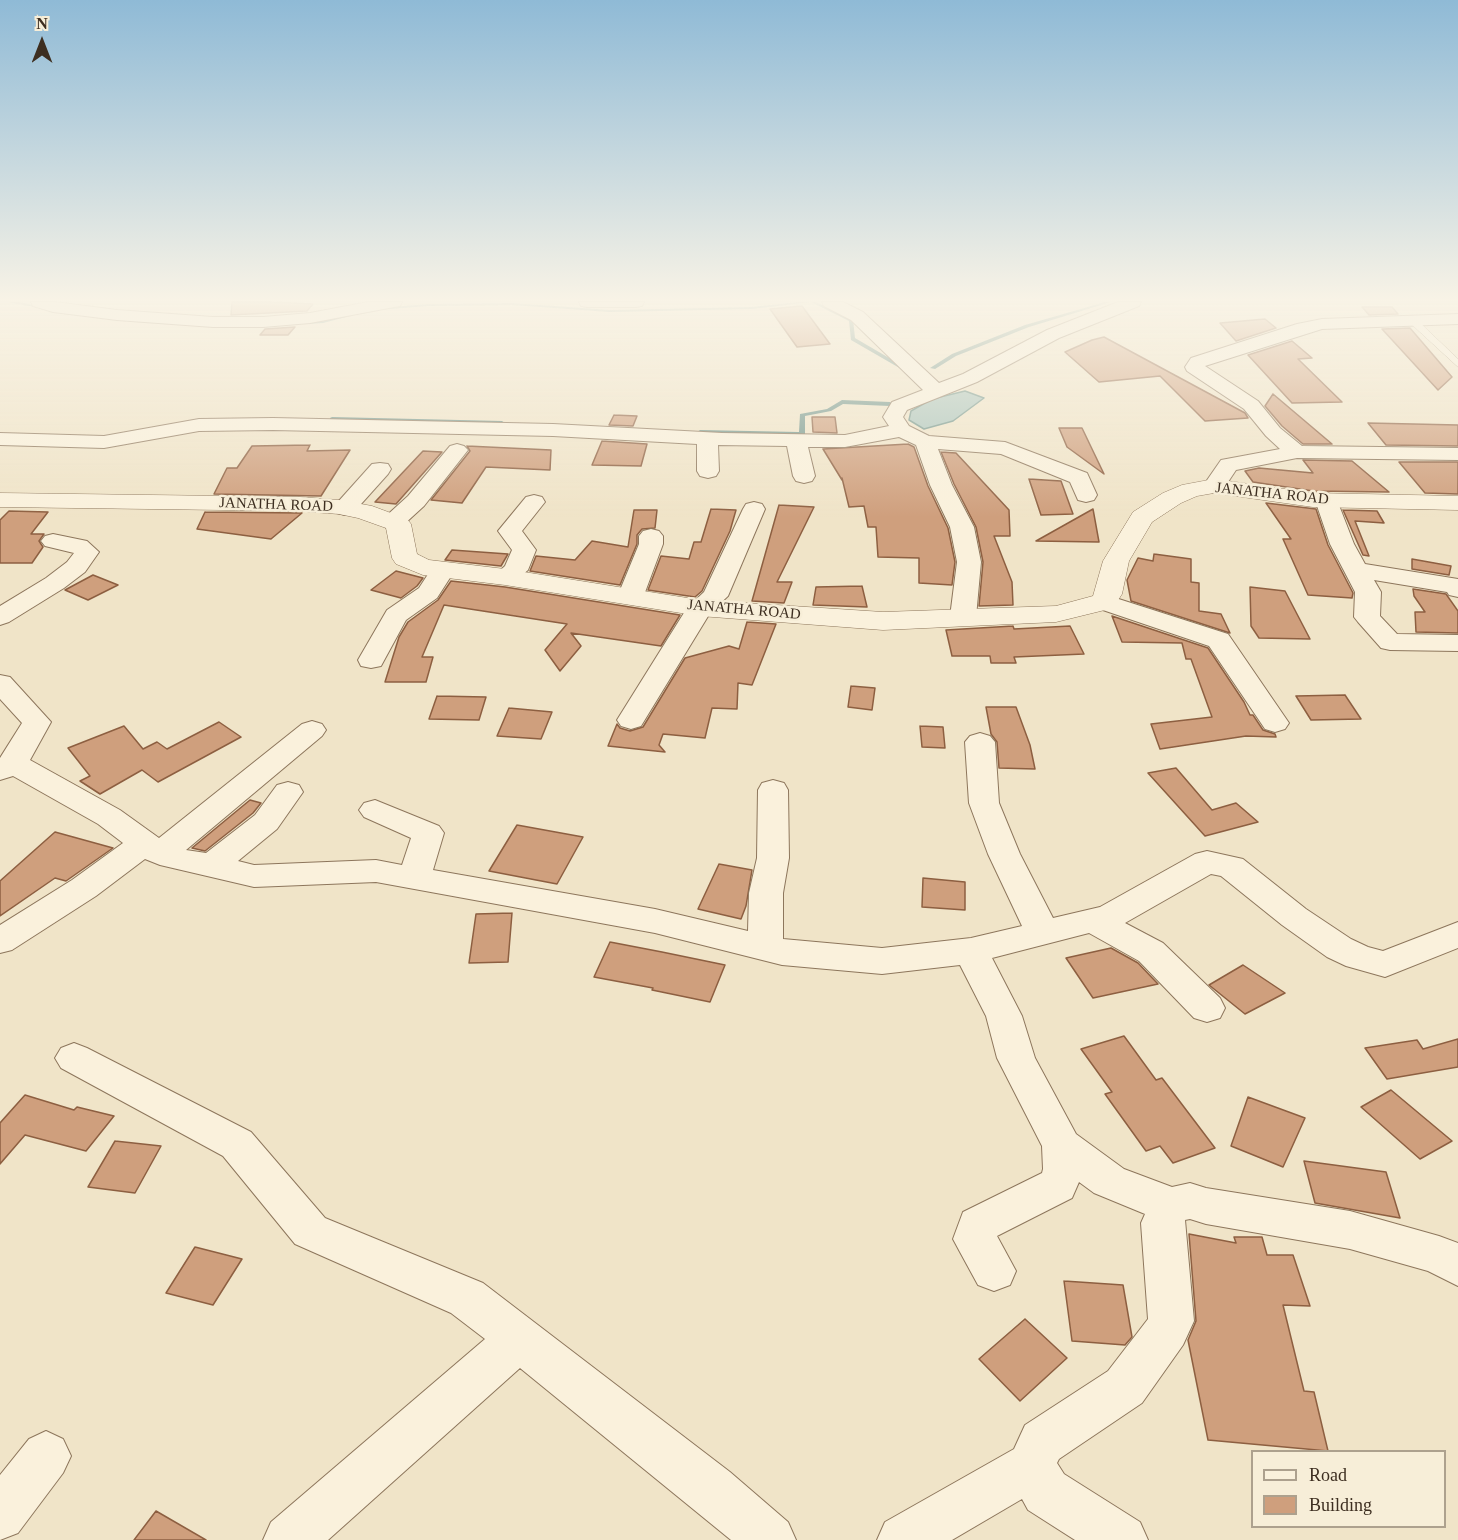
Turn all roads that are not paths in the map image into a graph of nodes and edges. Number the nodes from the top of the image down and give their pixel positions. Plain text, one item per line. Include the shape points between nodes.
1 (918, 374) edge
2 (978, 374) edge
3 (1203, 374) edge
4 (936, 391) junction
5 (902, 430) junction
6 (0, 439) edge
7 (707, 439) junction
8 (796, 440) junction
9 (925, 442) junction
10 (457, 450) dead end
11 (1297, 452) junction
12 (1458, 454) edge
13 (380, 469) dead end
14 (708, 471) dead end
15 (804, 476) dead end
16 (1214, 486) junction
17 (1086, 495) dead end
18 (0, 500) edge
19 (1326, 500) junction
20 (534, 502) dead end
21 (1458, 502) edge
22 (345, 508) junction
23 (754, 509) dead end
24 (393, 522) junction
25 (651, 536) dead end
26 (53, 541) dead end
27 (442, 570) junction
28 (1356, 570) junction
29 (505, 577) junction
30 (1458, 590) edge
31 (631, 595) junction
32 (1103, 602) junction
33 (700, 608) junction
34 (0, 617) edge
35 (963, 617) junction
36 (1458, 642) edge
37 (371, 660) dead end
38 (0, 683) edge
39 (631, 720) dead end
40 (1275, 723) dead end
41 (312, 730) dead end
42 (980, 742) dead end
43 (7, 767) edge
44 (774, 790) dead end
45 (288, 792) dead end
46 (375, 810) dead end
47 (153, 848) junction
48 (209, 866) junction
49 (414, 878) junction
50 (1093, 920) junction
51 (1043, 933) junction
52 (1458, 934) edge
53 (0, 941) edge
54 (765, 948) junction
55 (971, 951) junction
56 (1207, 1008) dead end
57 (74, 1058) dead end
58 (1062, 1146) junction
59 (1172, 1205) junction
60 (1458, 1266) edge
61 (994, 1271) dead end
62 (519, 1339) junction
63 (46, 1456) dead end
64 (1031, 1466) junction
65 (0, 1515) edge
66 (289, 1540) edge
67 (770, 1540) edge
68 (903, 1540) edge
69 (1122, 1540) edge

1 - 4 street
2 - 4 street
3 - 11 street via 1251,405 1273,432
4 - 5 street via 899,406 893,417
5 - 8 street via 845,441
5 - 9 street
6 - 7 street via 104,442 199,425 273,424 553,430
7 - 8 street
7 - 14 street
8 - 15 street
9 - 17 street via 1005,448 1079,478
9 - 35 street via 962,527 969,562
10 - 24 street via 416,501
11 - 12 street
11 - 16 street via 1229,465
13 - 22 street
16 - 19 street, JANATHA ROAD
16 - 32 street, JANATHA ROAD via 1172,498 1142,518 1116,561
18 - 22 street, JANATHA ROAD
19 - 21 street, JANATHA ROAD
19 - 28 street
20 - 29 street via 510,531 524,550 516,570
22 - 24 street, JANATHA ROAD
23 - 33 street via 715,596
24 - 27 street, JANATHA ROAD via 398,524 405,558 423,567
25 - 31 street
26 - 34 street via 79,546 87,552 56,583
27 - 29 street, JANATHA ROAD
27 - 37 street via 428,593 396,615
28 - 30 street via 1455,586
28 - 36 street via 1368,592 1367,617 1390,642
29 - 31 street, JANATHA ROAD
31 - 33 street, JANATHA ROAD
32 - 35 street, JANATHA ROAD via 1056,614
32 - 40 street via 1219,640
33 - 35 street, JANATHA ROAD via 883,621
33 - 39 street
38 - 43 street via 37,722
41 - 47 street
42 - 51 street via 984,803
43 - 47 street via 109,818
44 - 54 street
45 - 48 street via 266,822
46 - 49 street via 428,833
47 - 48 street
47 - 53 street
48 - 49 street via 254,876 376,871
49 - 54 street via 655,921
50 - 51 street
50 - 52 street via 1110,916 1207,862 1231,867 1294,917 1358,957 1384,964
50 - 56 street via 1151,952
51 - 55 street
54 - 55 street via 882,961
55 - 58 street via 1004,1016 1016,1058
57 - 62 street via 237,1144 310,1231 467,1298
58 - 59 street via 1109,1181
58 - 61 street via 1064,1169 1057,1185 978,1225 975,1239
59 - 60 street via 1190,1201 1350,1230 1438,1255
59 - 64 street via 1162,1223 1171,1321 1167,1330 1125,1387 1042,1442
62 - 66 street
62 - 67 street
63 - 65 street
64 - 68 street
64 - 69 street via 1046,1492

